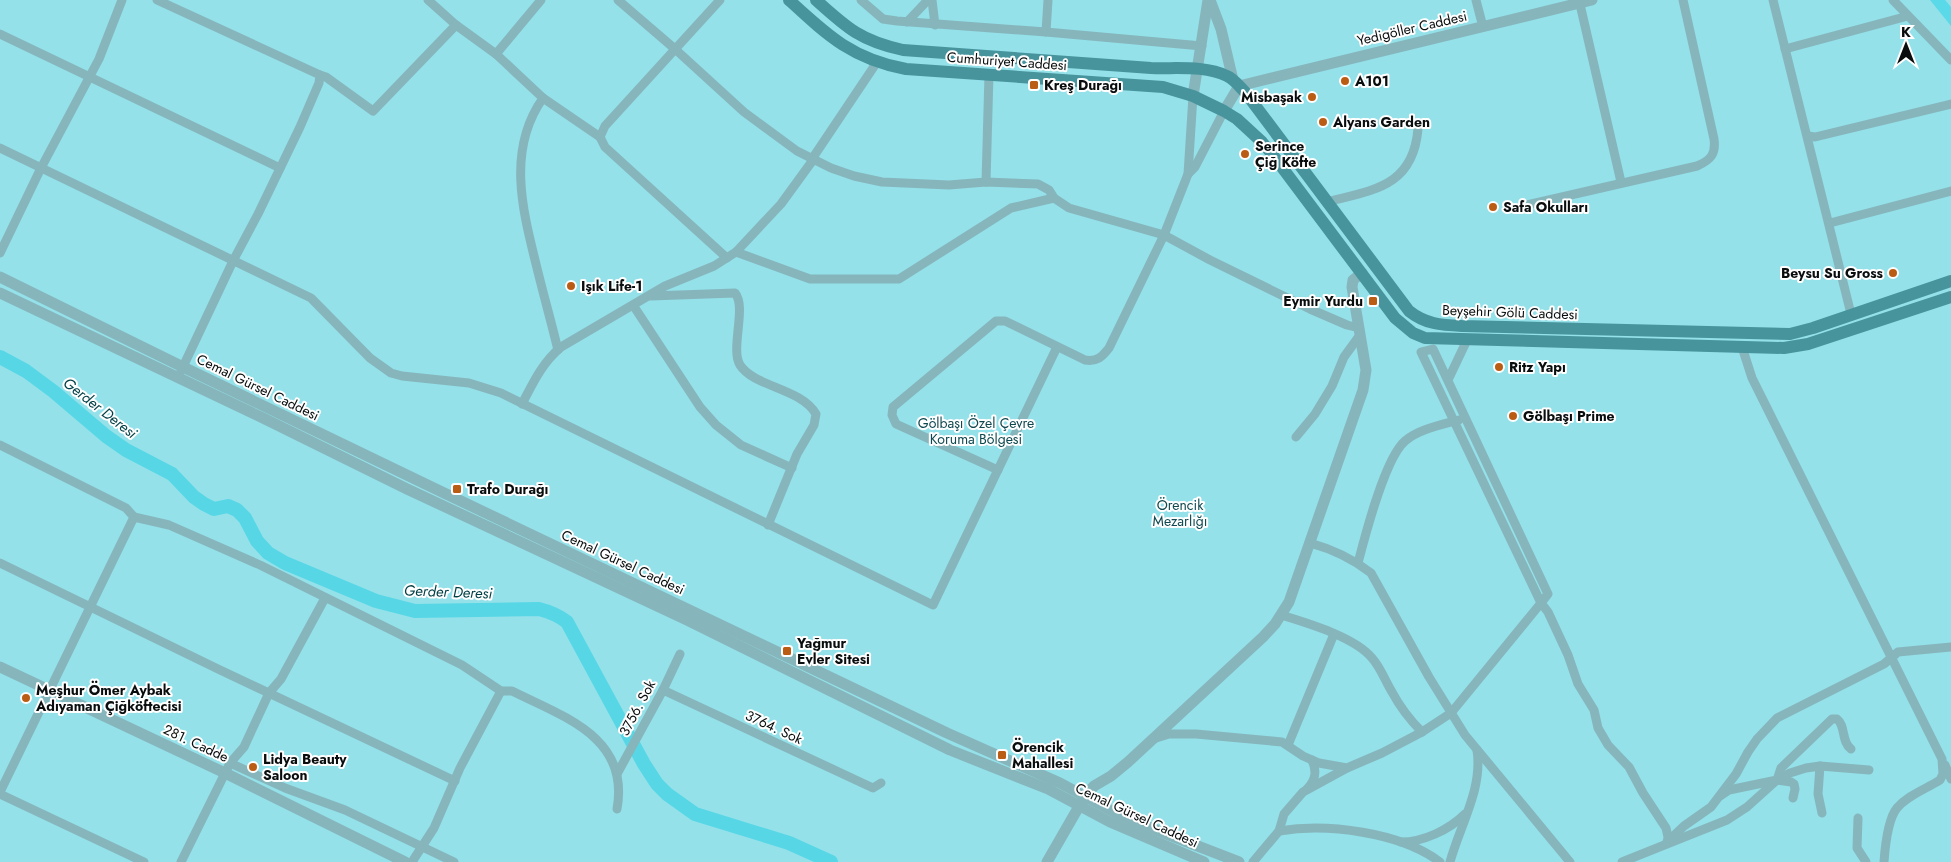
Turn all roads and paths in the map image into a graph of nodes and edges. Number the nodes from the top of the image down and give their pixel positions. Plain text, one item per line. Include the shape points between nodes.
1 (122, 0) edge
2 (157, 0) edge
3 (428, 0) edge
4 (541, 0) edge
5 (618, 0) edge
6 (720, 0) edge
7 (789, 0) edge
8 (816, 0) edge
9 (861, 0) edge
10 (930, 0) edge
11 (1048, 0) edge
12 (1209, 0) edge
13 (1476, 0) edge
14 (1683, 0) edge
15 (1773, 0) edge
16 (1893, 0) edge
17 (1584, 1) edge
18 (1908, 16) junction
19 (907, 22) junction
20 (456, 24) junction
21 (935, 25) junction
22 (1483, 26) junction
23 (1046, 32) junction
24 (0, 34) edge
25 (1202, 46) junction
26 (675, 49) junction
27 (1785, 49) junction
28 (496, 54) junction
29 (1951, 60) edge
30 (876, 62) junction
31 (1198, 70) junction
32 (989, 74) junction
33 (320, 75) junction
34 (89, 78) junction
35 (1236, 83) junction
36 (1193, 96) junction
37 (542, 98) junction
38 (1951, 104) edge
39 (1224, 111) junction
40 (1418, 129) dead end
41 (1808, 136) junction
42 (600, 137) junction
43 (0, 148) edge
44 (812, 160) junction
45 (41, 168) junction
46 (280, 168) junction
47 (1188, 174) junction
48 (986, 182) junction
49 (1621, 182) junction
50 (1951, 191) edge
51 (1054, 198) junction
52 (1327, 202) junction
53 (1527, 205) dead end
54 (1830, 223) junction
55 (1164, 235) junction
56 (1363, 250) junction
57 (736, 252) junction
58 (0, 253) edge
59 (728, 258) junction
60 (1352, 259) junction
61 (233, 261) junction
62 (1362, 273) junction
63 (0, 277) edge
64 (1384, 278) junction
65 (1951, 281) edge
66 (1372, 287) junction
67 (0, 293) edge
68 (650, 296) junction
69 (1951, 296) edge
70 (633, 305) junction
71 (1851, 314) junction
72 (1424, 322) junction
73 (1360, 332) junction
74 (1741, 333) junction
75 (1779, 335) junction
76 (1420, 336) junction
77 (1467, 340) junction
78 (1057, 347) junction
79 (1742, 347) junction
80 (1779, 348) junction
81 (558, 350) junction
82 (1428, 350) junction
83 (183, 367) junction
84 (177, 378) junction
85 (1448, 380) junction
86 (522, 404) junction
87 (1466, 418) junction
88 (1454, 422) junction
89 (1296, 437) dead end
90 (0, 445) edge
91 (792, 468) junction
92 (998, 470) junction
93 (134, 517) junction
94 (768, 525) junction
95 (1310, 543) junction
96 (0, 563) edge
97 (1358, 563) junction
98 (325, 598) junction
99 (1541, 603) junction
100 (91, 607) junction
101 (1281, 615) junction
102 (1334, 634) junction
103 (1951, 647) edge
104 (680, 654) dead end
105 (1892, 657) junction
106 (0, 667) edge
107 (663, 690) junction
108 (50, 691) junction
109 (502, 691) junction
110 (269, 693) junction
111 (1452, 713) junction
112 (1422, 732) junction
113 (1152, 740) junction
114 (1288, 745) junction
115 (1477, 750) junction
116 (1851, 750) dead end
117 (1939, 751) junction
118 (1312, 760) junction
119 (1820, 766) junction
120 (227, 768) junction
121 (1348, 768) junction
122 (1869, 770) dead end
123 (617, 774) junction
124 (1951, 779) edge
125 (1777, 780) junction
126 (455, 781) junction
127 (877, 786) dead end
128 (1303, 792) junction
129 (0, 793) edge
130 (1718, 798) junction
131 (1793, 798) dead end
132 (1082, 801) junction
133 (617, 809) dead end
134 (1466, 814) junction
135 (1822, 814) dead end
136 (1858, 818) dead end
137 (1279, 831) junction
138 (1398, 842) junction
139 (1666, 843) junction
140 (421, 847) junction
141 (144, 862) edge
142 (182, 862) edge
143 (405, 862) edge
144 (412, 862) edge
145 (454, 862) edge
146 (1047, 862) edge
147 (1204, 862) edge
148 (1239, 862) edge
149 (1252, 862) edge
150 (1440, 862) edge
151 (1450, 862) edge
152 (1570, 862) edge
153 (1622, 862) edge
154 (1866, 862) edge
155 (1884, 862) edge

1 - 34 street
2 - 33 street
3 - 20 street
4 - 28 street
5 - 26 street
6 - 26 street
7 - 30 main road, Cumhuriyet Caddesi via 835,41
8 - 31 main road, Cumhuriyet Caddesi via 859,35 903,50
9 - 19 street via 883,18
10 - 19 street
10 - 21 street
11 - 23 street
12 - 25 street
12 - 35 street
13 - 22 street
14 - 49 street via 1714,139 1714,154 1710,160 1697,166
15 - 27 street
16 - 18 street
17 - 22 street, Yedigöller Caddesi
17 - 49 street
18 - 27 street
18 - 29 street
19 - 21 street
20 - 28 street
20 - 33 street via 374,111
21 - 23 street
22 - 35 street, Yedigöller Caddesi
23 - 25 street
24 - 34 street
25 - 31 street
26 - 42 street via 605,126
26 - 44 street via 744,112
27 - 41 street
28 - 37 street
30 - 32 main road, Cumhuriyet Caddesi via 906,69
30 - 44 street
31 - 35 main road via 1220,74
31 - 36 street
32 - 36 main road, Cumhuriyet Caddesi via 1163,87
32 - 48 street
33 - 46 street
34 - 45 street
34 - 46 street
35 - 39 street
35 - 52 main road, Beyşehir Gölü Caddesi
36 - 39 main road, Cumhuriyet Caddesi
36 - 47 street
37 - 42 street
37 - 81 street via 523,138 520,186 525,221
38 - 41 street via 1815,137
39 - 47 street via 1195,167
39 - 60 main road, Cumhuriyet Caddesi via 1272,154
40 - 52 street via 1406,166 1390,183
41 - 54 street
42 - 59 street via 605,147
43 - 45 street
44 - 48 street via 875,181 949,185
44 - 57 street via 781,204
45 - 58 street
45 - 61 street
46 - 61 street
47 - 55 street
48 - 51 street via 1038,184 1049,190
49 - 53 street
50 - 54 street
51 - 55 street via 1069,208
51 - 57 street via 1012,208 899,279 810,279
52 - 56 main road, Beyşehir Gölü Caddesi
54 - 71 street
55 - 73 street
55 - 78 street via 1109,348 1101,357 1094,361 1085,360
56 - 60 main road
56 - 64 main road, Beyşehir Gölü Caddesi
57 - 59 street
59 - 68 street
60 - 62 main road, Cumhuriyet Caddesi
61 - 83 street
61 - 86 street via 311,298 370,358 391,373 469,382
62 - 66 main road, Cumhuriyet Caddesi
62 - 73 street via 1353,280 1352,287
63 - 83 street, Cemal Gürsel Caddesi
64 - 66 main road
64 - 72 main road, Beyşehir Gölü Caddesi via 1409,311
65 - 71 main road, Beyşehir Gölü Caddesi
66 - 76 main road, Cumhuriyet Caddesi via 1403,326
67 - 84 street, Cemal Gürsel Caddesi
68 - 70 street
68 - 91 street via 735,293 739,301 737,352 740,365 747,373 810,405 816,414 814,425
69 - 80 main road via 1808,344
70 - 81 street
70 - 91 street via 700,407 716,425 741,445
71 - 75 main road, Beyşehir Gölü Caddesi via 1798,333
72 - 74 main road, Beyşehir Gölü Caddesi via 1462,326
72 - 76 main road
73 - 89 street via 1315,414
73 - 95 street via 1366,370 1363,390
74 - 75 main road, Beyşehir Gölü Caddesi
74 - 79 main road
75 - 80 main road
76 - 77 main road
76 - 82 street
77 - 79 main road
77 - 85 street
78 - 92 street
78 - 92 street via 1005,320 996,321 893,407 896,424
79 - 80 main road
79 - 105 street via 1752,378
81 - 86 street via 542,366
82 - 85 street via 1434,349
82 - 88 street via 1422,352
83 - 84 street
83 - 132 street, Cemal Gürsel Caddesi via 947,733 1060,783
84 - 132 street, Cemal Gürsel Caddesi via 687,620 950,750
85 - 87 street
86 - 94 street
87 - 88 street
87 - 99 street via 1548,594
88 - 97 street via 1419,433 1396,451 1375,505
88 - 99 street
90 - 93 street via 126,508
91 - 94 street
92 - 94 street via 933,605
93 - 98 street via 192,534
93 - 100 street
95 - 97 street
95 - 101 street via 1289,602
96 - 100 street
97 - 111 street via 1371,573
98 - 109 street via 462,665
98 - 110 street via 281,680
99 - 111 street
99 - 139 street via 1568,655 1578,684 1594,710 1598,728 1608,745 1629,767 1666,828
100 - 108 street
100 - 110 street
101 - 102 street
101 - 113 street via 1263,637
102 - 112 street via 1372,657 1403,710
102 - 114 street
103 - 105 street via 1898,652
104 - 107 street, 3756. Sok
105 - 117 street
105 - 130 street via 1778,718 1753,746
106 - 108 street, 281. Cadde
107 - 123 street, 3756. Sok
107 - 127 street, 3764. Sok
108 - 120 street, 281. Cadde
108 - 129 street
109 - 123 street via 512,691 587,729 607,753
109 - 126 street
110 - 120 street via 244,747
110 - 126 street
111 - 112 street
111 - 115 street
112 - 121 street
113 - 114 street via 1169,734 1196,734 1269,740
113 - 132 street via 1111,776 1094,786
114 - 118 street
115 - 134 street via 1477,782
115 - 152 street
116 - 125 street via 1846,744 1841,723 1832,719 1781,768
117 - 124 street
117 - 155 street via 1943,766 1940,780 1896,810 1885,846
118 - 121 street
118 - 128 street via 1316,775
119 - 122 street
119 - 125 street
119 - 135 street via 1818,794
120 - 140 street via 345,810
120 - 142 street
120 - 143 street, 281. Cadde
121 - 128 street
123 - 133 street via 620,793
125 - 130 street via 1729,790
125 - 131 street via 1794,784
125 - 139 street via 1727,820
126 - 140 street via 434,828
128 - 137 street via 1284,814
129 - 141 street
130 - 139 street
132 - 146 street
132 - 147 street, Cemal Gürsel Caddesi via 1110,822
132 - 148 street, Cemal Gürsel Caddesi
134 - 138 street via 1444,830 1411,842
134 - 151 street
136 - 154 street via 1857,848
137 - 138 street via 1334,829
137 - 149 street
138 - 150 street
139 - 153 street
140 - 144 street
140 - 145 street

